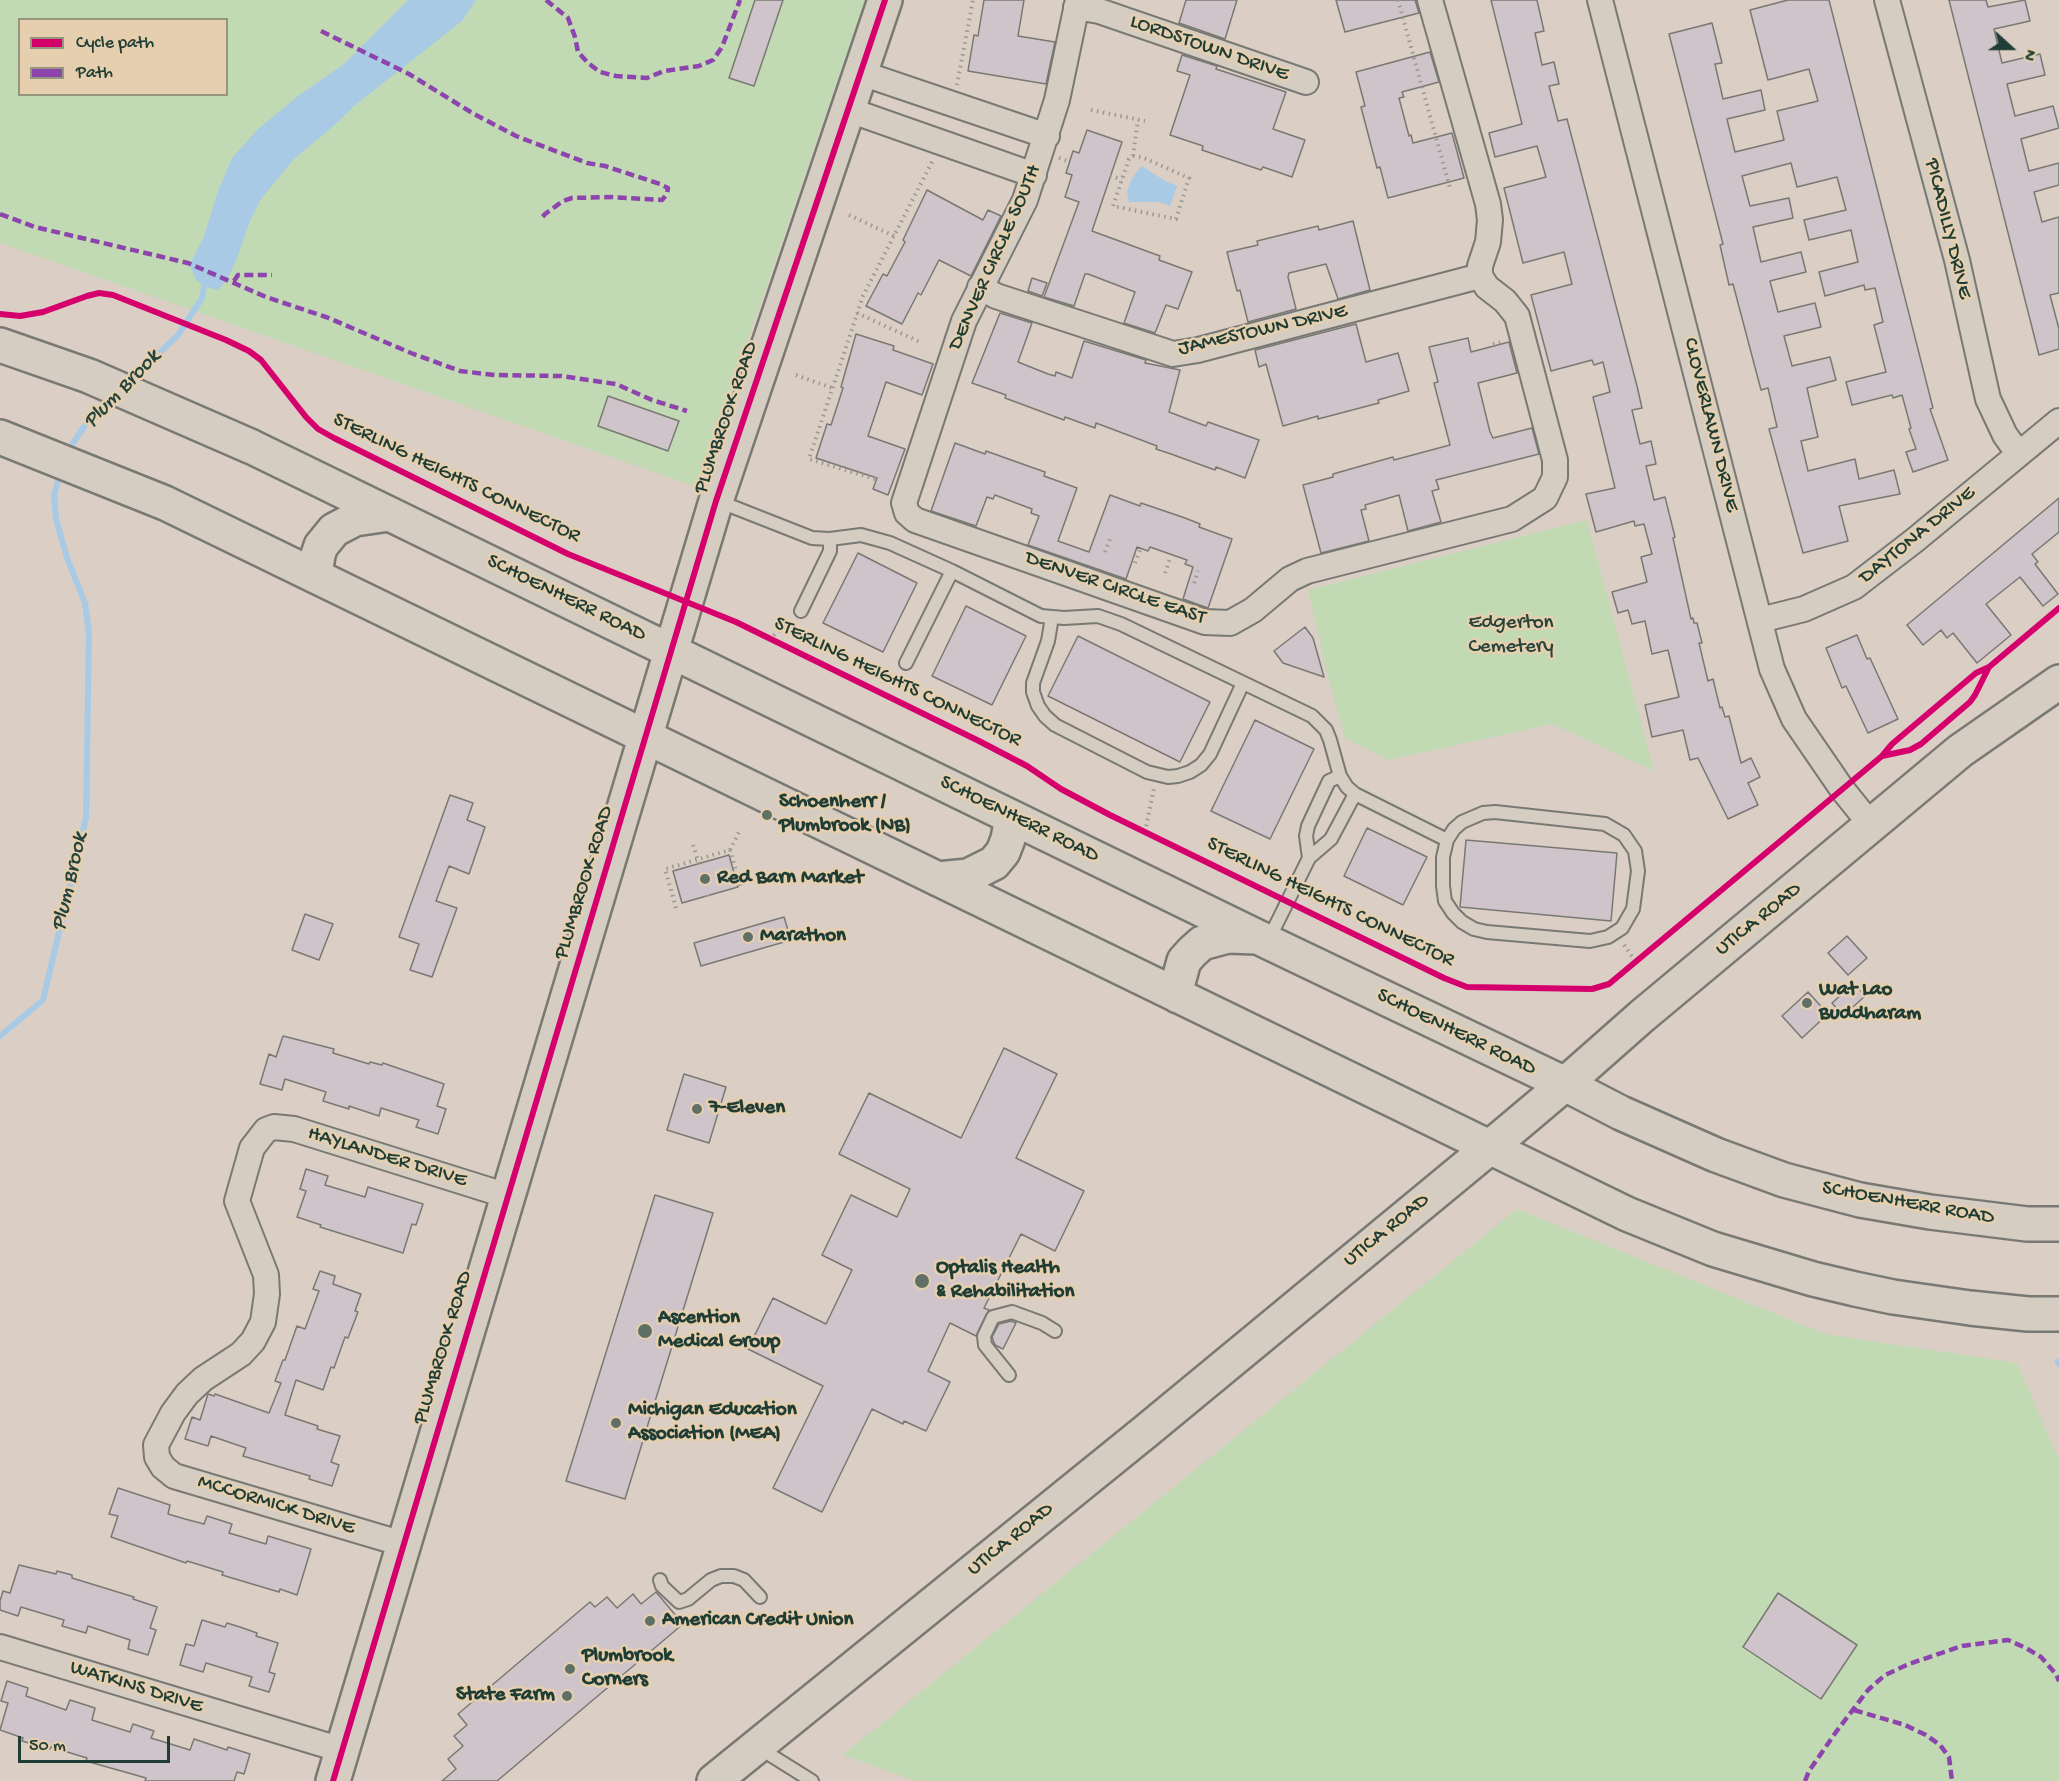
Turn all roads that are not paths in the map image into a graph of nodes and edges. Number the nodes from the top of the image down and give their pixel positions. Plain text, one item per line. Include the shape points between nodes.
1 (885, 0) edge
2 (1430, 0) edge
3 (1602, 0) edge
4 (1887, 0) edge
5 (1077, 3) edge
6 (861, 73) junction
7 (1306, 82) dead end
8 (849, 110) junction
9 (1047, 136) junction
10 (1034, 175) junction
11 (1480, 276) junction
12 (980, 287) junction
13 (0, 345) edge
14 (2059, 421) edge
15 (0, 437) edge
16 (2018, 453) junction
17 (716, 501) junction
18 (907, 513) joint
19 (389, 514) junction
20 (830, 539) junction
21 (952, 571) junction
22 (315, 576) junction
23 (801, 611) road end
24 (1052, 617) junction
25 (1760, 620) junction
26 (672, 650) junction
27 (906, 663) dead end
28 (2059, 682) edge
29 (1243, 683) junction
30 (646, 738) junction
31 (1340, 776) junction
32 (1355, 794) junction
33 (1009, 816) junction
34 (1871, 825) junction
35 (1447, 840) junction
36 (1309, 858) junction
37 (938, 879) junction
38 (1263, 940) junction
39 (1178, 996) junction
40 (1565, 1084) junction
41 (1489, 1148) junction
42 (508, 1196) junction
43 (2059, 1224) edge
44 (2059, 1314) edge
45 (1054, 1331) dead end
46 (1009, 1376) dead end
47 (157, 1456) joint
48 (403, 1544) junction
49 (660, 1580) dead end
50 (760, 1597) dead end
51 (0, 1647) edge
52 (760, 1743) junction
53 (342, 1750) junction
54 (722, 1779) edge
55 (333, 1781) edge
56 (812, 1781) edge

1 - 6 main road, PLUMBROOK ROAD
2 - 11 street via 1488,204 1488,242
3 - 25 street, CLOVERLAWN DRIVE
4 - 16 street, PICADILLY DRIVE via 1957,260 1988,399
5 - 7 street, LORDSTOWN DRIVE
5 - 9 street, DENVER CIRCLE SOUTH
6 - 8 main road, PLUMBROOK ROAD
6 - 9 street
8 - 10 street
8 - 17 main road, PLUMBROOK ROAD
9 - 10 street, DENVER CIRCLE SOUTH
10 - 12 street, DENVER CIRCLE SOUTH via 1016,220
11 - 12 street, JAMESTOWN DRIVE via 1173,354 996,296
11 - 18 street, DENVER CIRCLE EAST via 1517,316 1555,460 1555,477 1545,498 1512,519 1306,571 1230,623 1205,622 915,520
12 - 18 street, DENVER CIRCLE SOUTH via 964,321 911,478 904,503
13 - 19 main road, SCHOENHERR ROAD via 89,376 199,423
14 - 16 street, DAYTONA DRIVE
15 - 22 main road via 165,503
16 - 25 street, DAYTONA DRIVE via 1854,587 1804,609
17 - 20 lane via 800,534
17 - 26 main road, PLUMBROOK ROAD
19 - 22 main road via 355,519 334,530 321,546
19 - 26 main road, SCHOENHERR ROAD
20 - 21 lane via 872,537
20 - 23 lane via 830,551
21 - 24 lane via 1030,611
21 - 27 lane
22 - 30 main road
24 - 29 lane via 1110,618
24 - 29 lane via 1033,683 1038,706 1055,725 1148,772 1178,776 1201,765
25 - 34 street, CLOVERLAWN DRIVE via 1772,669 1794,719
26 - 30 main road, PLUMBROOK ROAD
26 - 33 main road, SCHOENHERR ROAD
28 - 34 main road, UTICA ROAD via 1960,751
29 - 31 lane via 1320,723 1330,740
30 - 37 main road
30 - 42 main road, PLUMBROOK ROAD
31 - 32 lane
31 - 36 lane via 1329,782 1308,826
32 - 35 lane
32 - 36 lane via 1331,839
33 - 37 main road via 1008,839 994,863 968,876
33 - 38 main road, SCHOENHERR ROAD
34 - 40 main road, UTICA ROAD
35 - 35 lane via 1462,822 1483,813 1605,824 1624,835 1635,851 1638,871 1633,909 1622,928 1608,937 1590,941 1474,929 1453,914 1445,901 1443,857
36 - 38 lane
37 - 39 main road
38 - 39 main road via 1228,936 1202,943 1184,961
38 - 40 main road, SCHOENHERR ROAD
39 - 41 main road
40 - 41 main road, UTICA ROAD
40 - 43 main road, SCHOENHERR ROAD via 1716,1155 1784,1180 1860,1200 1930,1212
41 - 44 main road via 1627,1214 1762,1265 1893,1297
41 - 52 main road, UTICA ROAD
42 - 47 street, HAYLANDER DRIVE via 294,1130 266,1130 252,1148 237,1201 266,1275 263,1322 241,1354 187,1394 162,1431 156,1445
42 - 48 main road, PLUMBROOK ROAD
45 - 46 lane via 1012,1312 993,1317 984,1336 985,1345
47 - 48 street, MCCORMICK DRIVE via 174,1476
48 - 53 main road, PLUMBROOK ROAD
49 - 50 lane via 680,1602 711,1580 734,1575
51 - 53 street, WATKINS DRIVE
52 - 54 main road, UTICA ROAD
52 - 56 lane via 772,1756
53 - 55 main road, PLUMBROOK ROAD

